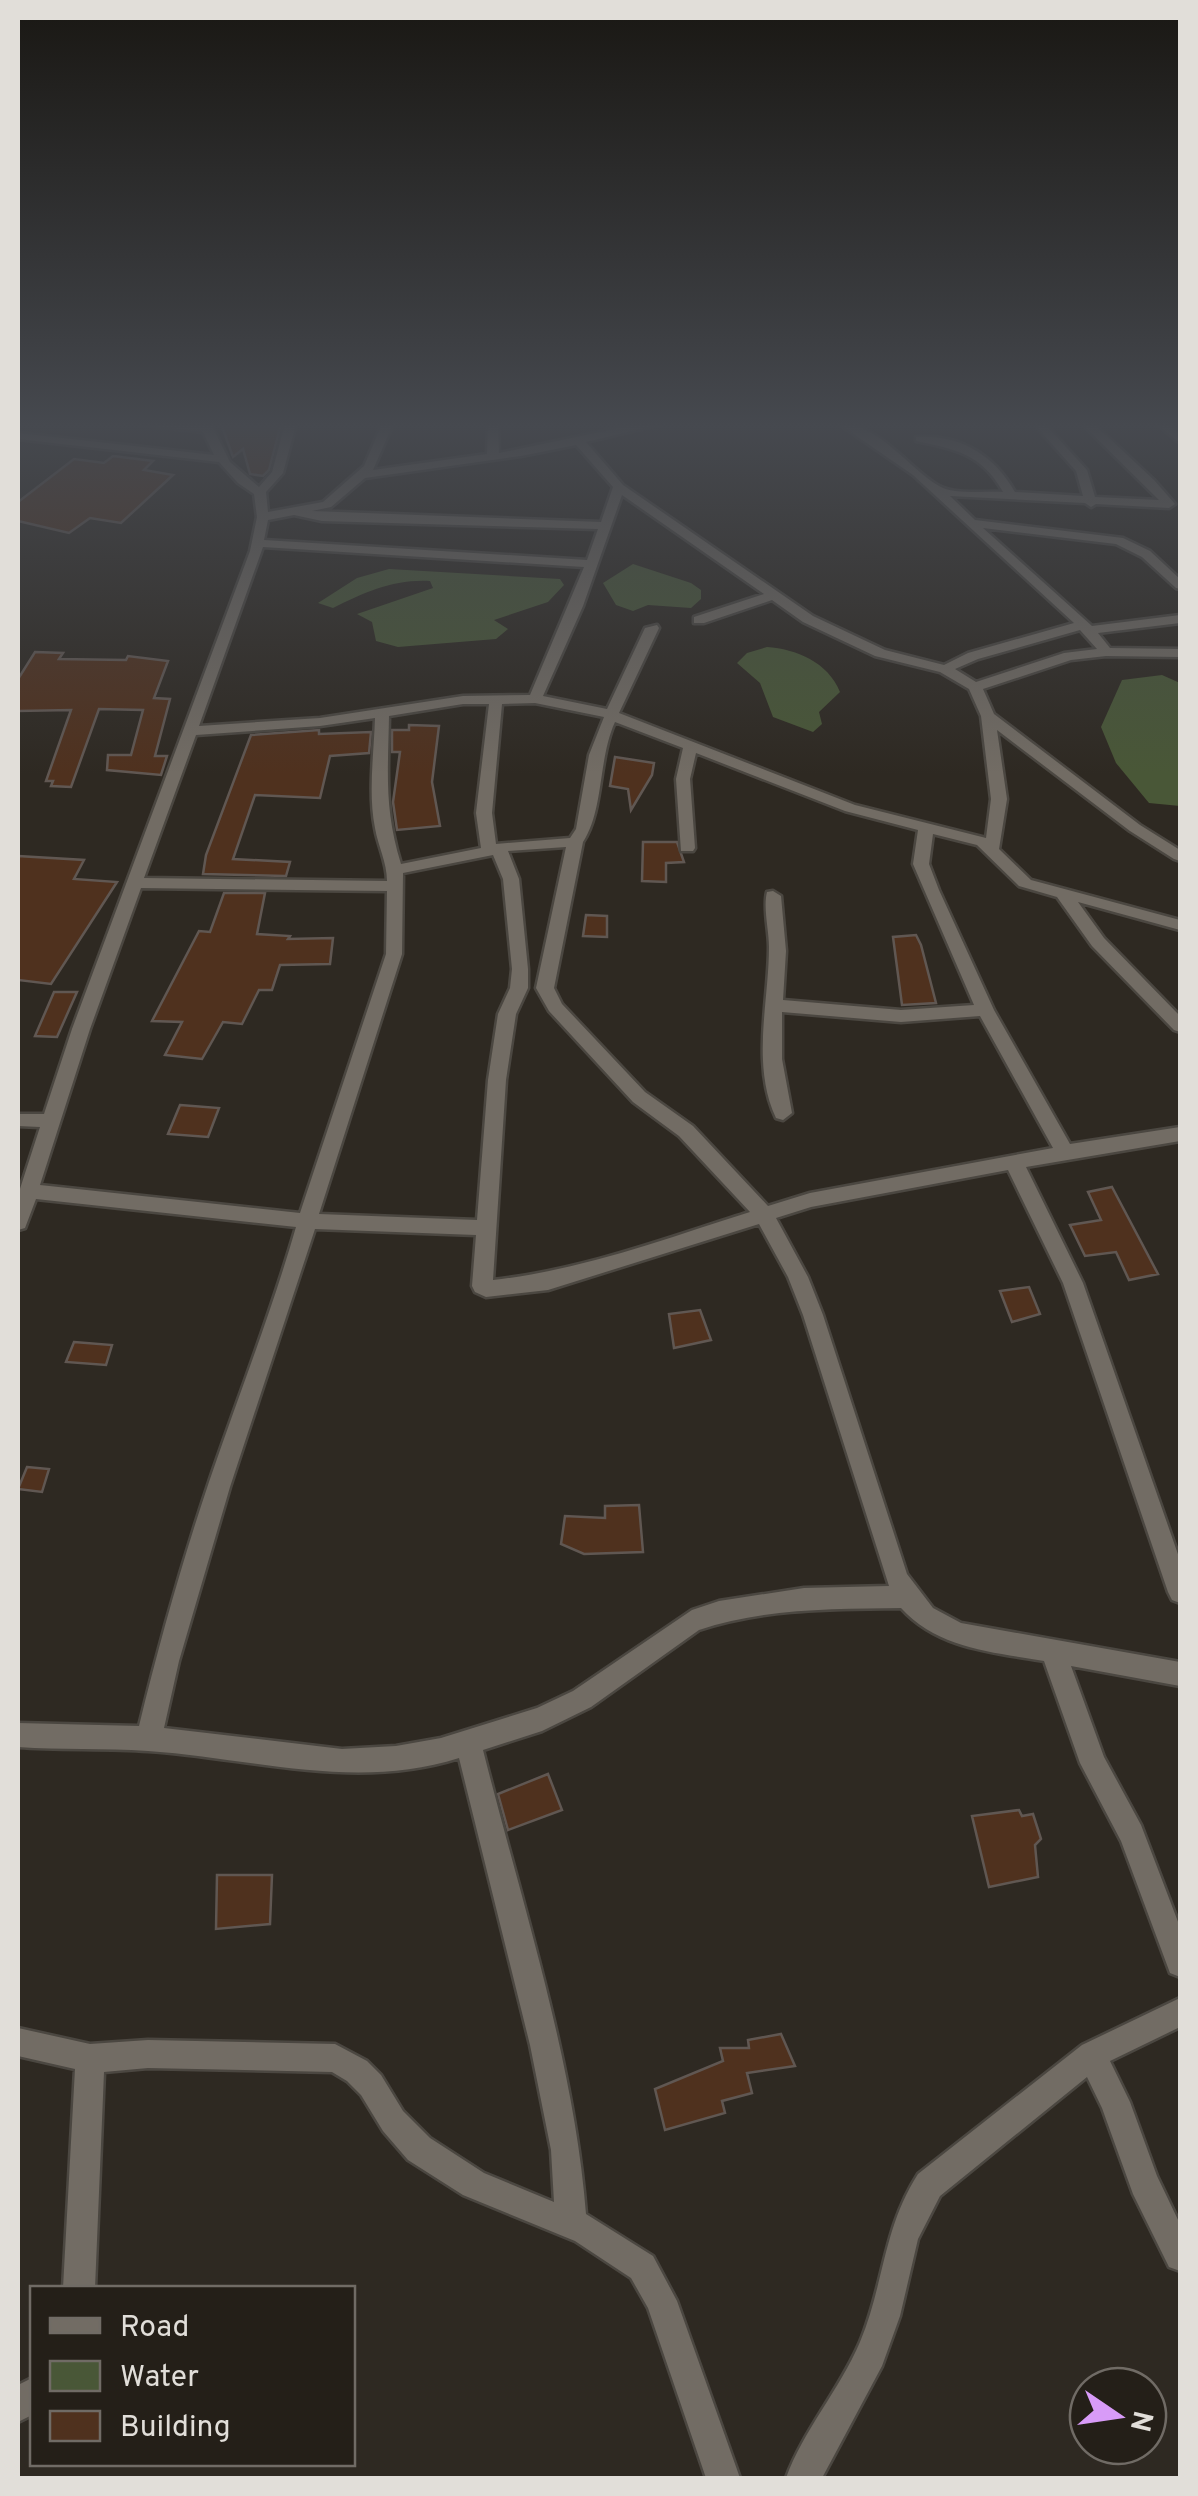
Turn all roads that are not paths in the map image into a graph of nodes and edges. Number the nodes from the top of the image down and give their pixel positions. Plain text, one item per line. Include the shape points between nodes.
1 (600, 540) edge
2 (695, 540) edge
3 (991, 540) edge
4 (1120, 540) edge
5 (258, 543) joint
6 (592, 564) junction
7 (1180, 585) edge
8 (773, 595) junction
9 (699, 620) dead end
10 (1180, 620) edge
11 (1087, 627) junction
12 (652, 628) dead end
13 (1106, 652) junction
14 (1180, 653) edge
15 (945, 669) junction
16 (976, 687) junction
17 (496, 699) junction
18 (535, 700) junction
19 (382, 712) junction
20 (614, 714) junction
21 (988, 716) junction
22 (192, 731) junction
23 (691, 746) junction
24 (926, 828) junction
25 (575, 842) junction
26 (687, 848) dead end
27 (992, 848) junction
28 (494, 849) junction
29 (1180, 856) edge
30 (394, 878) junction
31 (137, 884) junction
32 (773, 896) dead end
33 (1064, 896) junction
34 (1180, 925) edge
35 (519, 988) junction
36 (545, 988) junction
37 (773, 1005) junction
38 (986, 1010) junction
39 (1180, 1026) edge
40 (783, 1114) dead end
41 (18, 1120) edge
42 (49, 1120) junction
43 (1180, 1134) edge
44 (1064, 1152) junction
45 (1014, 1162) junction
46 (30, 1191) junction
47 (762, 1213) junction
48 (307, 1221) junction
49 (18, 1224) edge
50 (485, 1228) junction
51 (1180, 1592) edge
52 (907, 1597) junction
53 (1054, 1654) junction
54 (1180, 1674) edge
55 (18, 1735) edge
56 (149, 1739) junction
57 (468, 1743) junction
58 (1180, 1963) edge
59 (1180, 2012) edge
60 (18, 2042) edge
61 (1092, 2055) junction
62 (90, 2058) junction
63 (571, 2224) junction
64 (1180, 2256) edge
65 (79, 2286) edge
66 (723, 2478) edge
67 (803, 2478) edge

1 - 6 street
2 - 8 street
3 - 11 street
4 - 7 street
5 - 6 street
5 - 22 street
6 - 18 street
8 - 9 street
8 - 15 street via 880,654
10 - 11 street
11 - 13 street
11 - 15 street
12 - 20 street
13 - 14 street
13 - 16 street via 1059,659
15 - 16 street
16 - 21 street
17 - 18 street
17 - 19 street
17 - 28 street via 484,813
18 - 20 street
19 - 22 street
19 - 30 street via 382,828
20 - 23 street
20 - 25 street via 596,755 584,829
21 - 27 street via 999,799
21 - 29 street
22 - 31 street
23 - 24 street via 850,808
23 - 26 street via 683,779
24 - 27 street
24 - 38 street via 923,872
25 - 28 street
25 - 36 street
27 - 33 street via 1025,883
28 - 30 street
28 - 35 street via 511,879
30 - 31 street
30 - 48 street via 394,954
31 - 42 street
32 - 37 street
33 - 34 street
33 - 39 street via 1098,942
35 - 36 street
35 - 50 street via 510,1002 497,1080
36 - 47 street via 639,1097 686,1131
37 - 38 street via 902,1016
37 - 40 street via 772,1079
38 - 44 street
41 - 42 street
42 - 46 street
43 - 44 street
44 - 45 street
45 - 47 street
45 - 51 street via 1073,1284
46 - 48 street
46 - 49 street
47 - 50 street via 640,1257 494,1290 482,1286
47 - 52 street via 813,1315
48 - 50 street
48 - 56 street via 219,1487
52 - 53 street via 924,1616 957,1634
52 - 57 street via 747,1605 692,1621 582,1699
53 - 54 street
53 - 58 street via 1093,1763 1132,1834
55 - 56 street
56 - 57 street via 342,1762 396,1759
57 - 63 street via 544,2045 566,2150
59 - 61 street
60 - 62 street
61 - 64 street
61 - 67 street via 929,2184 914,2204 879,2333
62 - 63 street via 335,2058 358,2071 392,2122 419,2148 474,2184
62 - 65 street
63 - 66 street via 642,2268 653,2284

